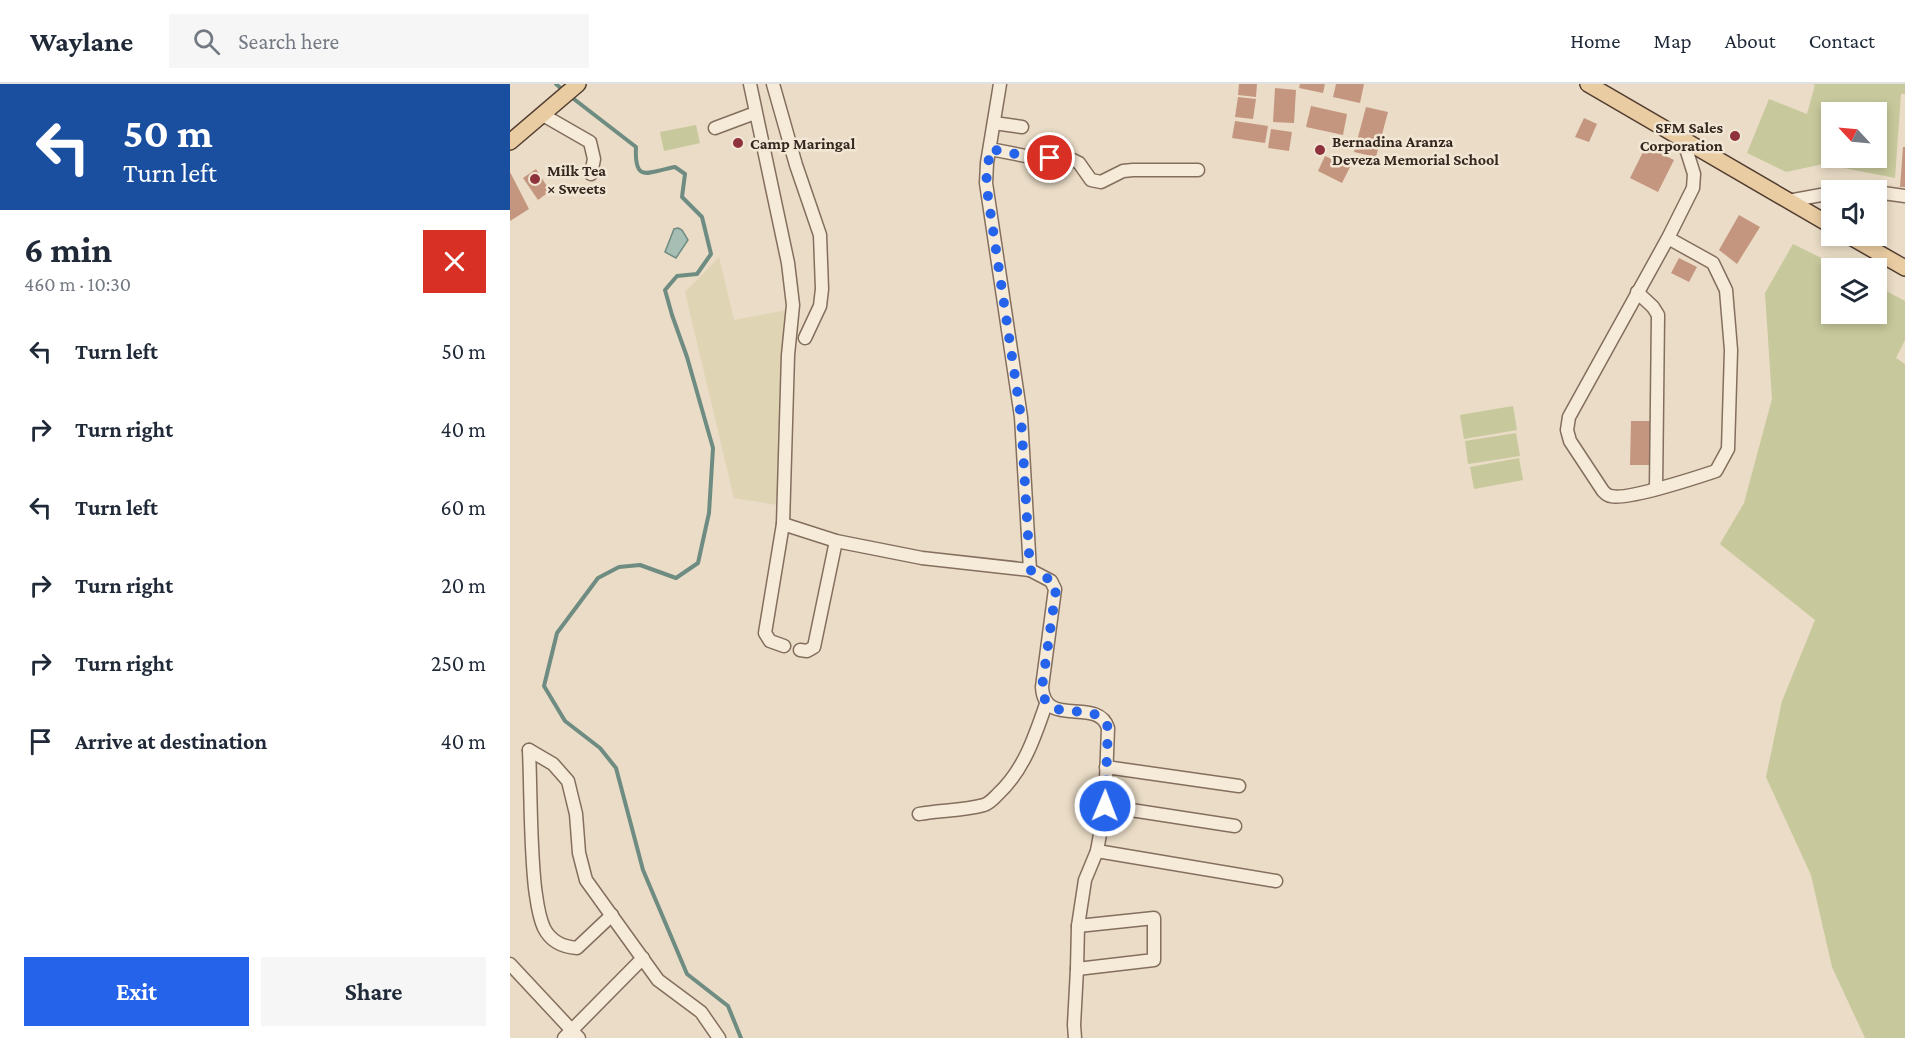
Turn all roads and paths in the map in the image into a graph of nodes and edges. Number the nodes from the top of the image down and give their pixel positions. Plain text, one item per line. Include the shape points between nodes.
1 (750, 84) edge
2 (773, 84) edge
3 (1000, 84) edge
4 (1588, 84) edge
5 (577, 86) edge
6 (547, 112) junction
7 (755, 112) junction
8 (994, 123) junction
9 (1022, 127) dead end
10 (715, 128) dead end
11 (1683, 139) junction
12 (510, 142) edge
13 (990, 149) junction
14 (1198, 170) dead end
15 (591, 174) dead end
16 (1887, 194) edge
17 (1821, 195) edge
18 (1905, 196) edge
19 (1788, 201) junction
20 (1821, 220) edge
21 (1668, 238) junction
22 (1866, 246) edge
23 (1905, 268) edge
24 (1637, 292) junction
25 (805, 338) dead end
26 (1656, 489) junction
27 (783, 524) junction
28 (836, 541) junction
29 (1030, 570) junction
30 (784, 646) dead end
31 (800, 650) dead end
32 (1046, 704) junction
33 (1106, 767) junction
34 (1239, 786) dead end
35 (1105, 806) junction
36 (919, 814) dead end
37 (1235, 826) dead end
38 (1097, 851) junction
39 (1276, 881) dead end
40 (612, 915) junction
41 (1078, 926) junction
42 (643, 958) junction
43 (510, 964) edge
44 (1077, 969) junction
45 (572, 1035) edge
46 (719, 1038) edge
47 (1075, 1038) edge

1 - 7 street
2 - 25 street via 820,235 820,306
3 - 8 street
4 - 11 main road
5 - 6 main road
6 - 12 main road
6 - 15 street via 590,142 594,159
7 - 10 street
7 - 27 street via 788,262 793,305
8 - 9 street
8 - 13 street
11 - 19 main road
11 - 21 street via 1694,174 1693,188
13 - 14 street via 1073,160 1091,180 1101,182 1123,171
13 - 29 street via 986,183 1021,417
16 - 18 street
17 - 19 street
19 - 20 main road
21 - 24 street
21 - 26 street via 1713,263 1726,290 1731,350 1728,449 1716,471
22 - 23 main road
24 - 26 street via 1658,315
24 - 26 street via 1569,417 1567,430 1570,441 1609,496
27 - 28 street
27 - 30 street via 765,633 770,641
28 - 29 street via 922,558
28 - 31 street via 814,647
29 - 32 street via 1051,580 1056,589 1042,687
32 - 33 street via 1098,714 1106,720
32 - 36 street via 1018,770 987,804
33 - 34 street
33 - 35 street
35 - 37 street
35 - 38 street
38 - 39 street
38 - 41 street via 1085,880
40 - 40 street via 577,948 564,947 544,929 533,868 529,750 553,764 567,781 586,880
40 - 42 street
41 - 44 street
41 - 44 street via 1154,918 1154,960
42 - 45 street
42 - 46 street via 658,980 701,1012
43 - 45 street
44 - 47 street

